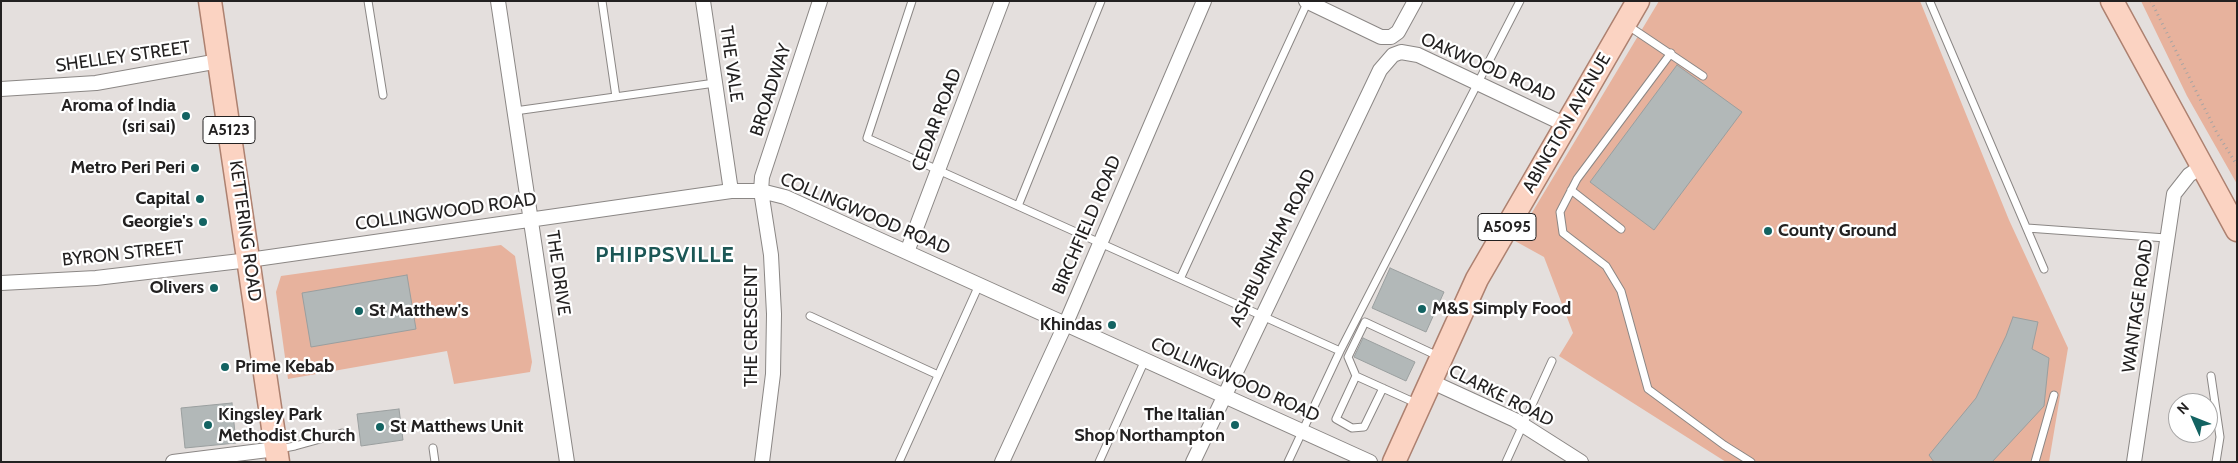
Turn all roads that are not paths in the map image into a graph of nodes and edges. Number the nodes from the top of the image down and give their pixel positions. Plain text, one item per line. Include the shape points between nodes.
1 (210, 1) edge
2 (368, 1) edge
3 (498, 1) edge
4 (602, 1) edge
5 (703, 1) edge
6 (820, 1) edge
7 (912, 1) edge
8 (1002, 1) edge
9 (1101, 1) edge
10 (1204, 1) edge
11 (1415, 1) edge
12 (1520, 1) edge
13 (1638, 1) edge
14 (2112, 1) edge
15 (1307, 2) edge
16 (1930, 2) edge
17 (1625, 24) junction
18 (1670, 53) junction
19 (1393, 55) joint
20 (219, 61) junction
21 (1703, 76) dead end
22 (715, 83) junction
23 (1478, 83) junction
24 (1, 89) edge
25 (383, 95) dead end
26 (616, 97) junction
27 (515, 111) junction
28 (1566, 125) junction
29 (2201, 167) junction
30 (939, 170) junction
31 (1571, 190) junction
32 (731, 191) junction
33 (761, 191) junction
34 (1018, 206) junction
35 (531, 219) junction
36 (1621, 228) dead end
37 (2027, 228) junction
38 (2237, 230) edge
39 (2166, 238) junction
40 (1099, 244) junction
41 (907, 252) junction
42 (249, 260) junction
43 (2044, 269) dead end
44 (1180, 279) junction
45 (1, 283) edge
46 (980, 284) junction
47 (810, 316) dead end
48 (1261, 316) junction
49 (1066, 323) junction
50 (1340, 351) junction
51 (1440, 357) junction
52 (1145, 360) junction
53 (1552, 361) dead end
54 (938, 375) junction
55 (1356, 376) junction
56 (2210, 376) dead end
57 (1430, 381) junction
58 (1383, 388) junction
59 (1223, 395) junction
60 (2054, 395) dead end
61 (1419, 405) junction
62 (1523, 424) junction
63 (1302, 431) junction
64 (342, 433) dead end
65 (433, 448) dead end
66 (277, 455) edge
67 (173, 462) edge
68 (435, 462) edge
69 (567, 462) edge
70 (762, 462) edge
71 (899, 462) edge
72 (1002, 462) edge
73 (1099, 462) edge
74 (1193, 462) edge
75 (1288, 462) edge
76 (1370, 462) edge
77 (1394, 462) edge
78 (1506, 462) edge
79 (1581, 462) edge
80 (1751, 462) edge
81 (2035, 462) edge
82 (2134, 462) edge
83 (2216, 462) edge

1 - 20 main road, KETTERING ROAD / A5123
2 - 25 lane
3 - 27 street, THE DRIVE
4 - 26 lane
5 - 22 street, THE VALE
6 - 33 street, BROADWAY via 762,177
7 - 30 lane via 867,138
8 - 30 street, CEDAR ROAD
9 - 34 lane
10 - 40 street, BIRCHFIELD ROAD
11 - 15 street via 1398,32 1391,37 1372,34
12 - 23 lane
13 - 17 main road, ABINGTON AVENUE / A5095
14 - 29 main road
15 - 44 lane
16 - 37 lane
17 - 18 lane
17 - 28 main road, ABINGTON AVENUE / A5095
18 - 21 lane
18 - 31 lane
19 - 23 street, OAKWOOD ROAD via 1410,52
19 - 48 street, ASHBURNHAM ROAD via 1380,70
20 - 24 street, SHELLEY STREET via 96,83
20 - 42 main road, KETTERING ROAD / A5123
22 - 26 lane
22 - 32 street, THE VALE
23 - 28 street, OAKWOOD ROAD
23 - 50 lane
26 - 27 lane
27 - 35 street, THE DRIVE
28 - 51 main road, ABINGTON AVENUE / A5095 via 1477,280
29 - 38 main road
29 - 39 street, WANTAGE ROAD via 2189,175 2174,194
30 - 34 lane
30 - 41 street, CEDAR ROAD
31 - 36 lane
31 - 80 lane via 1560,212 1563,233 1606,266 1621,291 1648,389
32 - 33 street, COLLINGWOOD ROAD
32 - 35 street, COLLINGWOOD ROAD
33 - 41 street, COLLINGWOOD ROAD via 785,197
33 - 70 street, THE CRESCENT via 771,255 774,314 773,374
34 - 40 lane
35 - 42 street, COLLINGWOOD ROAD
35 - 69 street, THE DRIVE
37 - 39 lane
37 - 43 lane
39 - 82 street, WANTAGE ROAD
40 - 44 lane
40 - 49 street, BIRCHFIELD ROAD
41 - 46 street, COLLINGWOOD ROAD
42 - 45 street, BYRON STREET via 96,278
42 - 66 main road, KETTERING ROAD / A5123
44 - 48 lane
46 - 49 street, COLLINGWOOD ROAD
46 - 54 lane
47 - 54 lane
48 - 50 lane
48 - 59 street, ASHBURNHAM ROAD
49 - 52 street, COLLINGWOOD ROAD
49 - 72 street, BIRCHFIELD ROAD
50 - 63 lane
51 - 55 lane via 1365,322 1348,356
51 - 57 main road, ABINGTON AVENUE / A5095
52 - 59 street, COLLINGWOOD ROAD
52 - 73 lane
53 - 62 lane
54 - 71 lane
55 - 58 lane
55 - 58 lane via 1336,420 1352,428 1364,427
56 - 83 lane via 2220,437
57 - 61 main road, ABINGTON AVENUE / A5095
57 - 62 street, CLARKE ROAD
58 - 61 lane
59 - 63 street, COLLINGWOOD ROAD
59 - 74 street, ASHBURNHAM ROAD
60 - 81 lane
61 - 77 main road, ABINGTON AVENUE / A5095
62 - 78 lane
62 - 79 street, CLARKE ROAD
63 - 75 lane
63 - 76 street, COLLINGWOOD ROAD
64 - 66 lane
65 - 68 lane
66 - 67 street

